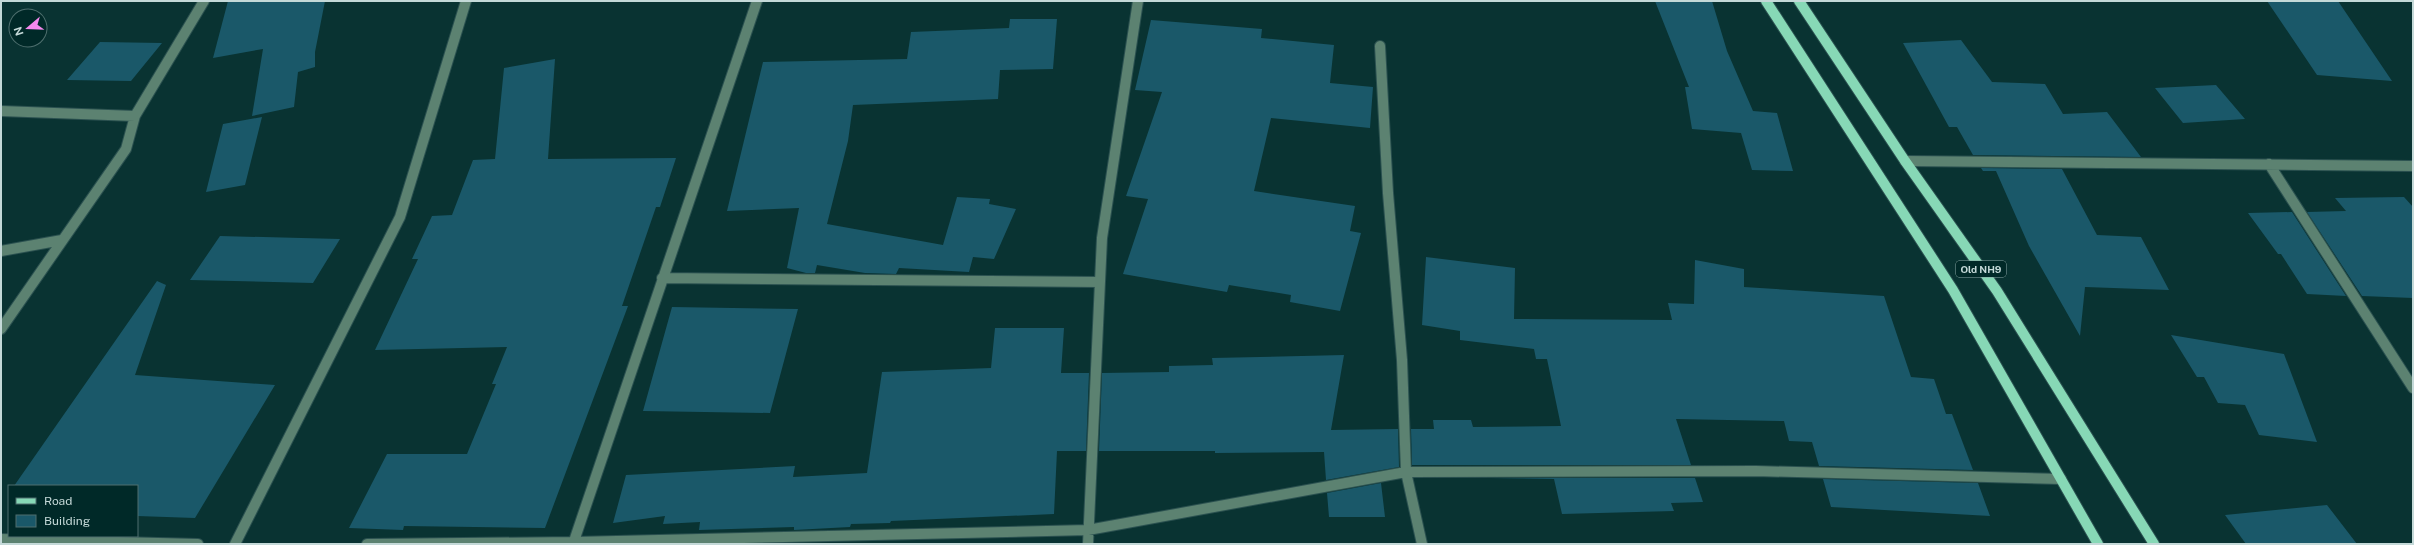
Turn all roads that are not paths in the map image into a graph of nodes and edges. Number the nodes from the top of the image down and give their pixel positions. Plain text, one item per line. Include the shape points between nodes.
1 (204, 1) edge
2 (466, 1) edge
3 (757, 1) edge
4 (1138, 1) edge
5 (1766, 1) edge
6 (1800, 1) edge
7 (1380, 46) dead end
8 (1, 111) edge
9 (135, 116) junction
10 (1905, 161) junction
11 (2269, 164) junction
12 (2413, 166) edge
13 (62, 240) junction
14 (1, 251) edge
15 (662, 278) junction
16 (1099, 282) junction
17 (1, 329) edge
18 (2413, 388) edge
19 (1406, 472) junction
20 (2060, 479) junction
21 (1088, 530) junction
22 (1, 539) edge
23 (573, 543) edge
24 (198, 544) edge
25 (235, 544) edge
26 (367, 544) edge
27 (1088, 544) edge
28 (1422, 544) edge
29 (2098, 544) edge
30 (2154, 544) edge

1 - 9 street
2 - 25 street via 400,217
3 - 15 street
4 - 16 street via 1102,238
5 - 20 main road, Old NH9 via 1953,290
6 - 10 main road, Old NH9
7 - 19 street via 1388,193 1402,360
8 - 9 street
9 - 13 street via 126,149
10 - 11 street
10 - 30 main road, Old NH9 via 1997,291
11 - 12 street
11 - 18 street
13 - 14 street
13 - 17 street
15 - 16 street
15 - 23 street
16 - 21 street
19 - 20 street via 1756,472
19 - 21 street
19 - 28 street
20 - 29 main road, Old NH9
21 - 23 street
21 - 27 street
22 - 24 street
23 - 26 street

